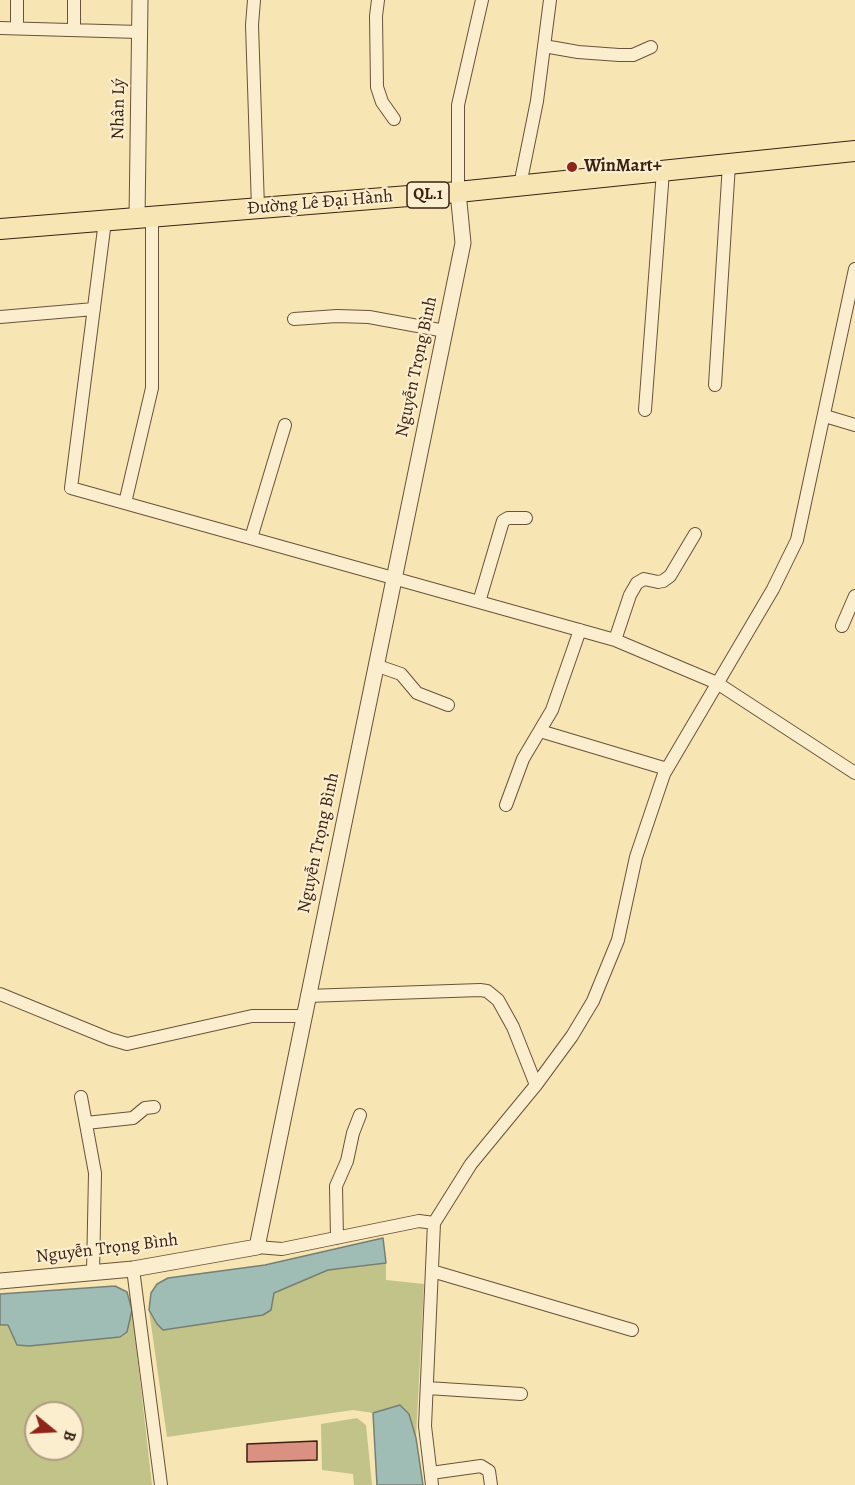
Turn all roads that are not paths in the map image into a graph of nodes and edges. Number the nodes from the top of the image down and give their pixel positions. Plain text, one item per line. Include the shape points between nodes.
1 (17, 0) edge
2 (74, 0) edge
3 (140, 0) edge
4 (254, 0) edge
5 (378, 0) edge
6 (482, 0) edge
7 (550, 0) edge
8 (0, 28) edge
9 (17, 28) junction
10 (74, 30) junction
11 (140, 32) junction
12 (544, 46) junction
13 (651, 46) dead end
14 (394, 119) dead end
15 (855, 151) edge
16 (729, 164) junction
17 (663, 171) junction
18 (520, 185) junction
19 (458, 192) junction
20 (258, 208) junction
21 (0, 217) edge
22 (144, 218) junction
23 (105, 221) junction
24 (76, 223) junction
25 (0, 229) edge
26 (855, 269) edge
27 (94, 309) junction
28 (0, 317) edge
29 (294, 319) dead end
30 (445, 331) junction
31 (715, 385) dead end
32 (645, 410) dead end
33 (825, 416) junction
34 (285, 425) dead end
35 (855, 425) edge
36 (125, 503) junction
37 (526, 518) dead end
38 (695, 534) dead end
39 (250, 538) junction
40 (393, 577) junction
41 (855, 596) edge
42 (479, 602) junction
43 (842, 626) dead end
44 (580, 630) junction
45 (615, 640) junction
46 (375, 665) junction
47 (717, 683) junction
48 (448, 705) dead end
49 (540, 730) junction
50 (667, 769) junction
51 (855, 773) edge
52 (506, 805) dead end
53 (0, 994) edge
54 (307, 996) junction
55 (304, 1016) junction
56 (536, 1085) junction
57 (81, 1097) dead end
58 (153, 1107) dead end
59 (360, 1115) dead end
60 (87, 1123) junction
61 (434, 1223) junction
62 (337, 1238) junction
63 (257, 1247) junction
64 (133, 1269) junction
65 (432, 1270) junction
66 (93, 1273) junction
67 (0, 1281) edge
68 (632, 1330) dead end
69 (427, 1388) junction
70 (521, 1394) dead end
71 (431, 1479) edge
72 (161, 1485) edge
73 (491, 1485) edge

1 - 9 street
2 - 10 street
3 - 11 street, Nhân Lý
4 - 20 street
5 - 14 street via 377,87
6 - 19 street via 458,105
7 - 12 street
8 - 9 street
9 - 10 street
10 - 11 street
11 - 22 street, Nhân Lý
12 - 13 street via 633,55
12 - 18 street
15 - 16 main road, Đường Lê Đại Hành / QL.1
16 - 17 main road, Đường Lê Đại Hành / QL.1
16 - 31 street
17 - 18 main road, Đường Lê Đại Hành / QL.1
17 - 32 street
18 - 19 main road, Đường Lê Đại Hành / QL.1
19 - 20 main road, Đường Lê Đại Hành / QL.1
19 - 30 street, Nguyễn Trọng Bình via 464,243
20 - 22 main road, Đường Lê Đại Hành / QL.1
21 - 24 main road
22 - 23 main road, Đường Lê Đại Hành / QL.1
22 - 36 street via 152,388
23 - 24 main road, Đường Lê Đại Hành / QL.1
23 - 27 street
24 - 25 main road, Đường Lê Đại Hành / QL.1
26 - 33 street
27 - 28 street
27 - 36 street via 71,488
29 - 30 street via 369,317
30 - 40 street, Nguyễn Trọng Bình
33 - 35 street
33 - 47 street via 797,540
34 - 39 street
36 - 39 street
37 - 42 street via 503,521
38 - 45 street via 670,576 663,581 644,579 637,583
39 - 40 street
40 - 42 street
40 - 46 street, Nguyễn Trọng Bình
41 - 43 street
42 - 44 street
44 - 45 street
44 - 49 street via 560,692
45 - 47 street
46 - 48 street via 401,674 417,693
46 - 54 street, Nguyễn Trọng Bình
47 - 50 street
47 - 51 street
49 - 50 street
49 - 52 street via 523,759
50 - 56 street via 636,857 618,940 597,991 572,1036
53 - 55 street via 127,1044 252,1016
54 - 55 street, Nguyễn Trọng Bình
54 - 56 street via 487,991 498,1000 513,1027
55 - 63 street, Nguyễn Trọng Bình
56 - 61 street via 471,1164
57 - 60 street
58 - 60 street via 133,1118
59 - 62 street via 336,1186
60 - 66 street via 96,1187
61 - 62 street via 419,1221
61 - 65 street
62 - 63 street via 282,1249
63 - 64 street, Nguyễn Trọng Bình
64 - 66 street, Nguyễn Trọng Bình
64 - 72 street
65 - 68 street
65 - 69 street
66 - 67 street, Nguyễn Trọng Bình
69 - 70 street
69 - 71 street via 425,1426
71 - 73 street via 481,1466 489,1471

